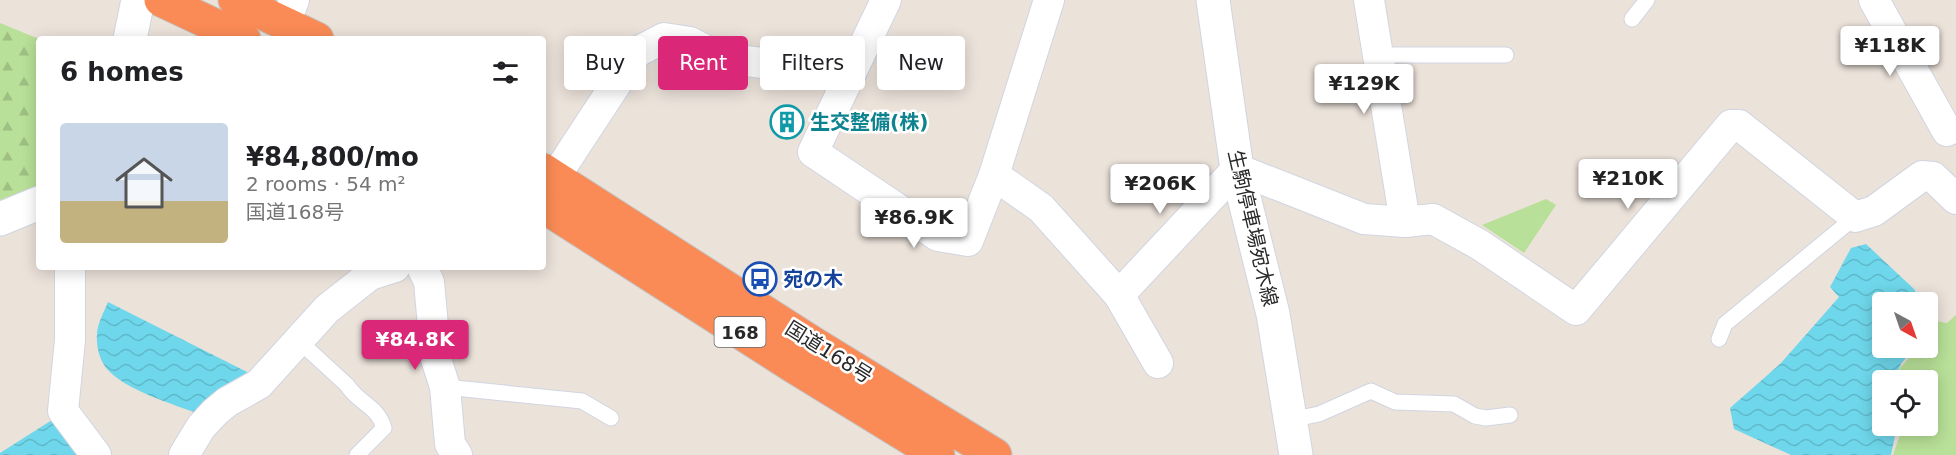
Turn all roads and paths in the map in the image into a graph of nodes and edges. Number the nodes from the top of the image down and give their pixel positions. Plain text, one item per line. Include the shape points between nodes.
1 (138, 0) edge
2 (161, 0) edge
3 (235, 0) edge
4 (886, 0) edge
5 (1049, 0) edge
6 (1214, 0) edge
7 (1369, 0) edge
8 (1647, 0) edge
9 (1874, 0) edge
10 (289, 11) edge
11 (1632, 19) dead end
12 (131, 36) edge
13 (238, 36) edge
14 (314, 36) edge
15 (865, 44) edge
16 (1380, 55) junction
17 (1506, 55) dead end
18 (760, 63) edge
19 (843, 90) edge
20 (1947, 131) dead end
21 (1237, 169) junction
22 (994, 175) junction
23 (546, 189) edge
24 (1956, 199) edge
25 (36, 204) edge
26 (1855, 217) junction
27 (0, 219) edge
28 (1405, 222) junction
29 (70, 270) edge
30 (386, 270) edge
31 (423, 270) edge
32 (1119, 295) junction
33 (1719, 339) dead end
34 (300, 341) junction
35 (1158, 363) dead end
36 (445, 387) junction
37 (1510, 415) dead end
38 (611, 418) dead end
39 (1290, 420) junction
40 (449, 451) edge
41 (96, 455) edge
42 (184, 455) edge
43 (357, 455) edge
44 (938, 455) edge
45 (995, 455) edge
46 (1296, 455) edge

1 - 12 main road
2 - 13 highway
3 - 10 highway
4 - 15 street
5 - 22 street
6 - 21 main road, 生駒停車場宛木線
7 - 16 street
8 - 11 lane
9 - 20 street
10 - 14 highway
16 - 17 lane
16 - 28 street
18 - 23 street via 720,58 690,42 664,38 637,52
19 - 22 street via 813,152 938,236 968,241
21 - 28 street via 1364,219
21 - 32 street
21 - 39 main road, 生駒停車場宛木線 via 1272,314
22 - 32 street via 1041,208
23 - 44 highway, 国道168号 / 168 via 793,366
23 - 45 highway, 国道168号 / 168 via 811,342
24 - 26 street via 1933,177 1922,176 1874,211
25 - 27 main road
26 - 28 street via 1739,125 1731,125 1576,310 1480,245 1433,219
26 - 33 lane via 1725,324
29 - 41 street via 70,340 63,411
30 - 34 street via 370,275 327,309
31 - 36 street via 429,282 436,359
32 - 35 street
34 - 42 street via 259,384 215,412
34 - 43 lane via 381,417 384,428
36 - 38 lane via 582,401
36 - 40 street
37 - 39 lane via 1486,418 1454,404 1395,402 1371,391 1319,414
39 - 46 main road, 生駒停車場宛木線

